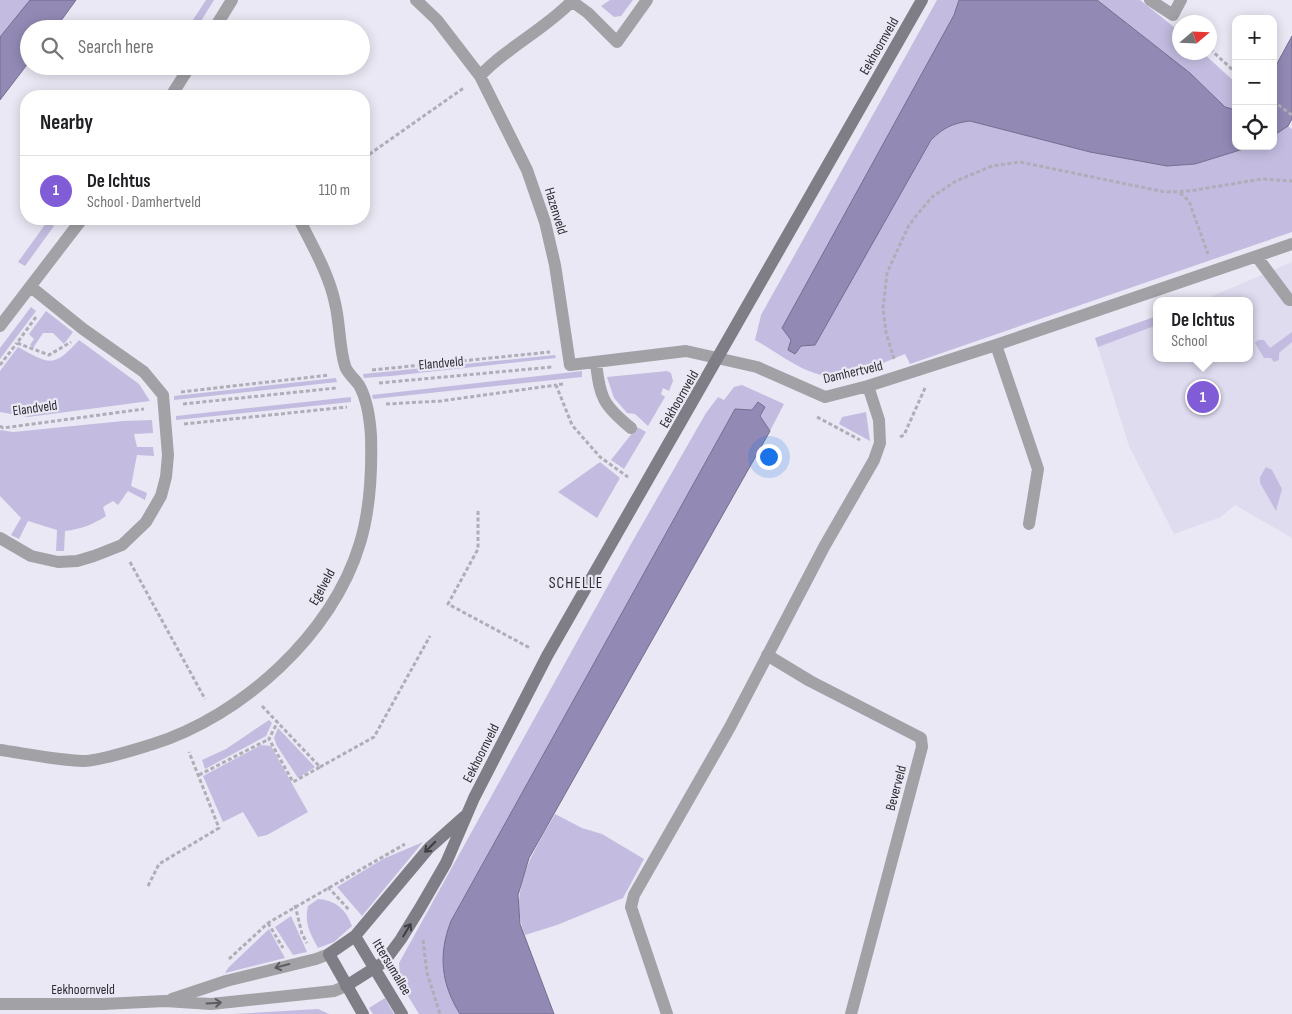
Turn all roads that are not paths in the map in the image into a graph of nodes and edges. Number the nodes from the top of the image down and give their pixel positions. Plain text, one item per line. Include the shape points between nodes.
1 (232, 0) edge
2 (416, 0) edge
3 (647, 0) edge
4 (922, 0) edge
5 (1150, 0) edge
6 (1181, 0) edge
7 (571, 1) edge
8 (220, 20) edge
9 (186, 75) edge
10 (480, 76) junction
11 (179, 90) edge
12 (78, 225) edge
13 (302, 225) edge
14 (1292, 244) edge
15 (1257, 257) junction
16 (31, 287) junction
17 (1292, 300) edge
18 (0, 326) edge
19 (996, 345) junction
20 (719, 357) junction
21 (596, 363) junction
22 (868, 386) junction
23 (631, 428) dead end
24 (1029, 524) dead end
25 (0, 538) edge
26 (767, 655) junction
27 (0, 750) edge
28 (466, 815) junction
29 (355, 936) junction
30 (329, 954) junction
31 (375, 968) junction
32 (346, 986) junction
33 (165, 1001) junction
34 (0, 1004) edge
35 (363, 1014) edge
36 (402, 1014) edge
37 (667, 1014) edge
38 (851, 1014) edge

1 - 8 street
2 - 10 street, Hazenveld via 437,20
3 - 7 street via 617,42
4 - 20 street, Eekhoornveld
5 - 6 street via 1173,15
7 - 10 street via 554,20
9 - 11 street
10 - 21 street, Hazenveld via 527,170 545,222 570,365
12 - 16 street
13 - 27 street, Egelveld via 335,301 346,368 365,400 371,435 368,502 360,543 335,600 309,636 249,693 182,735 85,761
14 - 15 street, Damhertveld
15 - 17 street
15 - 19 street, Damhertveld
16 - 18 street
16 - 25 street via 144,372 163,394 168,455 166,477 161,496 146,522 122,545 77,561 58,562 31,556
19 - 22 street, Damhertveld
19 - 24 street via 1038,469
20 - 21 street via 686,351
20 - 22 street, Damhertveld via 757,367 825,397
20 - 28 street, Eekhoornveld via 548,656
21 - 23 street via 598,390 614,414
22 - 26 street via 879,420 878,450
26 - 37 street via 730,727 634,895 632,907
26 - 38 street, Beverveld via 921,738 920,757
28 -> 29 street, Eekhoornveld via 429,848
31 -> 28 street, Eekhoornveld via 384,962 420,908 450,855
29 - 30 street, Eekhoornveld
29 - 31 street, Ittersumallee
30 - 32 street
30 -> 33 street, Eekhoornveld
31 - 32 street, Eekhoornveld
31 - 36 street, Ittersumallee
33 -> 32 street, Eekhoornveld via 211,1004 334,991
32 - 35 street
33 - 34 street, Eekhoornveld

